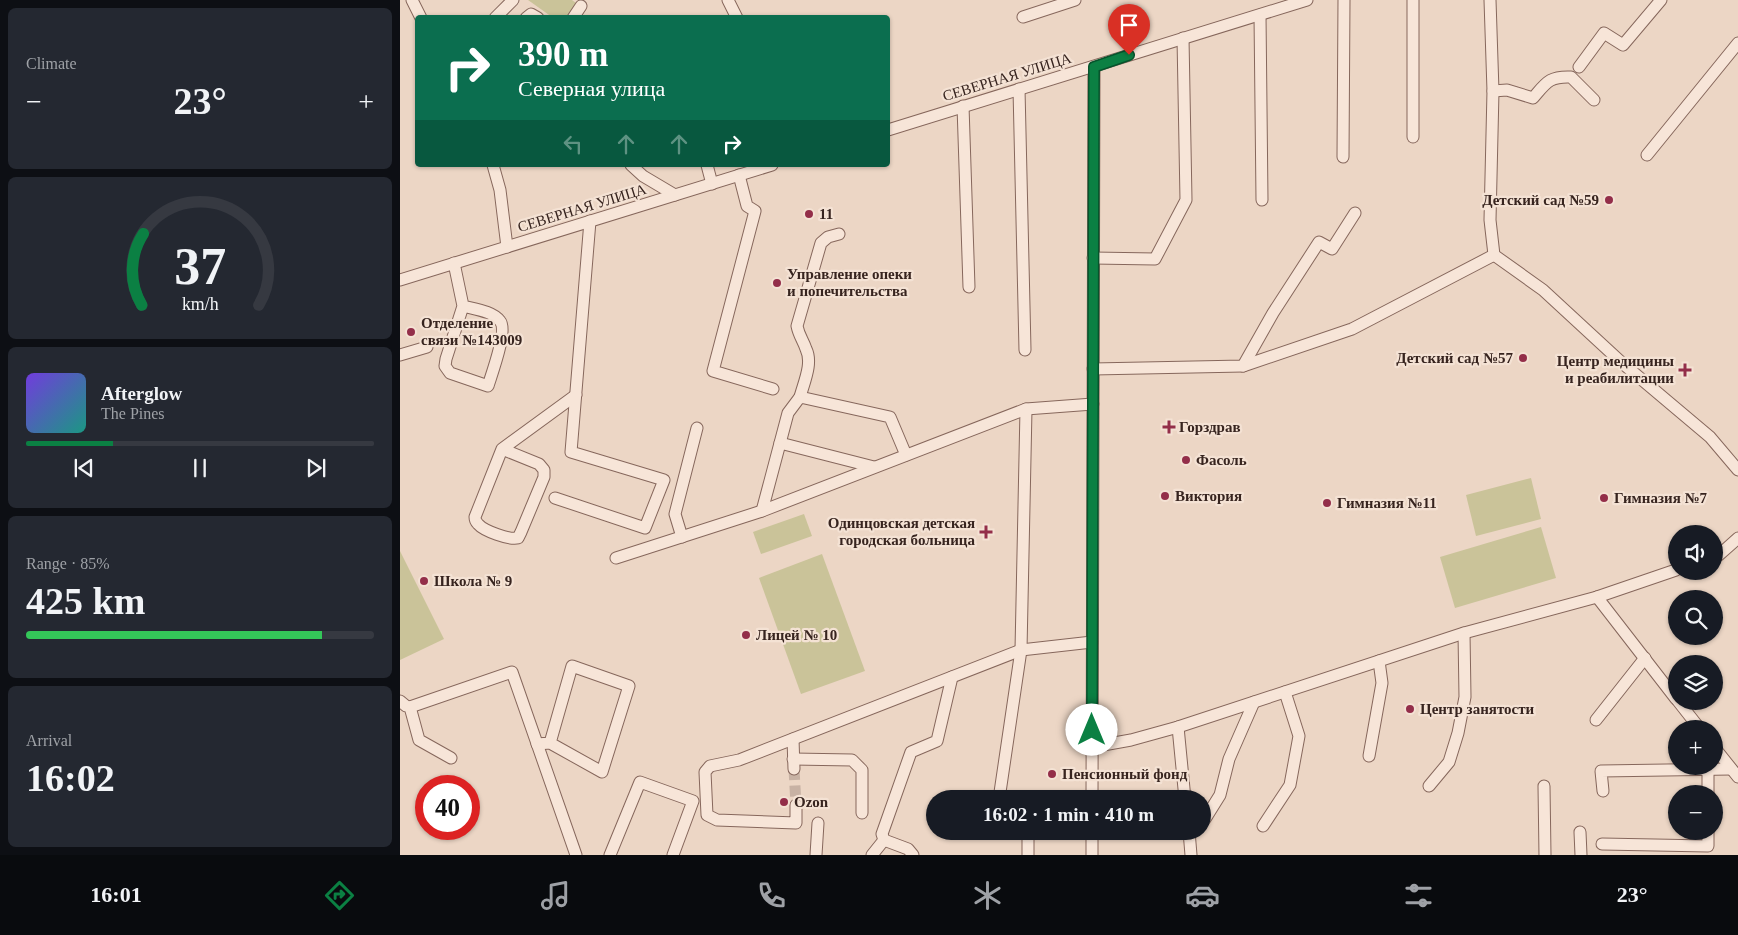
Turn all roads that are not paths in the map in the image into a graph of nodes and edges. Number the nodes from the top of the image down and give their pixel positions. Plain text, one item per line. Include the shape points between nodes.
1 (412, 0) edge
2 (513, 0) edge
3 (728, 0) edge
4 (1075, 0) edge
5 (1308, 0) edge
6 (1344, 0) edge
7 (1413, 0) edge
8 (1490, 0) edge
9 (1661, 0) edge
10 (581, 6) dead end
11 (420, 15) edge
12 (498, 15) edge
13 (575, 15) edge
14 (736, 15) edge
15 (1260, 15) junction
16 (1023, 17) dead end
17 (1183, 38) junction
18 (1738, 43) edge
19 (1094, 67) junction
20 (1579, 67) dead end
21 (1019, 89) junction
22 (1493, 91) junction
23 (1594, 100) dead end
24 (964, 106) junction
25 (890, 129) edge
26 (1413, 137) dead end
27 (1647, 155) dead end
28 (1343, 157) dead end
29 (494, 167) edge
30 (633, 167) edge
31 (708, 167) edge
32 (759, 167) edge
33 (739, 175) junction
34 (712, 184) junction
35 (675, 195) junction
36 (1262, 200) dead end
37 (1355, 213) dead end
38 (590, 221) junction
39 (839, 234) dead end
40 (507, 247) junction
41 (1494, 255) junction
42 (1093, 258) junction
43 (454, 263) junction
44 (400, 280) edge
45 (969, 287) dead end
46 (463, 306) junction
47 (427, 347) dead end
48 (1025, 350) dead end
49 (400, 355) edge
50 (1243, 366) junction
51 (1093, 369) junction
52 (773, 389) dead end
53 (576, 395) junction
54 (800, 397) junction
55 (1093, 404) junction
56 (1026, 409) junction
57 (697, 428) dead end
58 (780, 443) junction
59 (502, 449) junction
60 (906, 455) junction
61 (874, 467) junction
62 (1738, 470) edge
63 (555, 498) dead end
64 (762, 511) junction
65 (682, 537) junction
66 (1738, 538) edge
67 (1723, 551) edge
68 (616, 558) dead end
69 (1668, 573) edge
70 (1597, 597) junction
71 (1464, 633) junction
72 (1092, 642) junction
73 (1021, 650) junction
74 (1645, 658) junction
75 (1379, 661) junction
76 (952, 677) junction
77 (1668, 688) edge
78 (1285, 692) junction
79 (1254, 702) junction
80 (405, 704) edge
81 (1685, 710) edge
82 (1596, 720) dead end
83 (1693, 720) edge
84 (1178, 727) junction
85 (793, 739) junction
86 (550, 743) junction
87 (537, 744) junction
88 (1092, 747) junction
89 (1368, 756) dead end
90 (452, 758) dead end
91 (1723, 758) edge
92 (1668, 770) edge
93 (1735, 773) edge
94 (1429, 786) dead end
95 (1544, 786) dead end
96 (1000, 790) edge
97 (1092, 790) edge
98 (1184, 790) edge
99 (1602, 791) dead end
100 (796, 804) tunnel mouth
101 (1211, 810) edge
102 (862, 813) dead end
103 (818, 823) dead end
104 (1263, 826) dead end
105 (1580, 832) dead end
106 (884, 840) junction
107 (1028, 840) edge
108 (1092, 840) edge
109 (1190, 840) edge
110 (1708, 840) edge
111 (1602, 844) dead end
112 (576, 855) edge
113 (610, 855) edge
114 (673, 855) edge
115 (816, 855) edge
116 (872, 855) edge
117 (913, 855) edge
118 (1028, 855) edge
119 (1092, 855) edge
120 (1191, 855) edge
121 (1545, 855) edge
122 (1581, 855) edge

1 - 11 street
2 - 12 street
3 - 14 street
4 - 16 street
5 - 15 street, СЕВЕРНАЯ УЛИЦА
6 - 28 street
7 - 26 street
8 - 22 street
9 - 20 street via 1624,45 1604,33
10 - 13 street
15 - 17 street, СЕВЕРНАЯ УЛИЦА
15 - 36 street
17 - 19 street, СЕВЕРНАЯ УЛИЦА
17 - 42 street via 1186,200 1155,259
18 - 27 street
19 - 21 street, СЕВЕРНАЯ УЛИЦА
19 - 42 street
21 - 24 street, СЕВЕРНАЯ УЛИЦА
21 - 48 street
22 - 23 street via 1507,90 1533,98 1548,80 1571,77
22 - 41 street via 1490,220
24 - 25 street, СЕВЕРНАЯ УЛИЦА
24 - 45 street
29 - 40 street via 500,190
30 - 35 street
31 - 34 street
32 - 33 street, СЕВЕРНАЯ УЛИЦА
33 - 34 street, СЕВЕРНАЯ УЛИЦА
33 - 52 street via 747,206 755,211 713,371
34 - 35 street, СЕВЕРНАЯ УЛИЦА
35 - 38 street, СЕВЕРНАЯ УЛИЦА
37 - 50 street via 1332,250 1319,242
38 - 40 street, СЕВЕРНАЯ УЛИЦА
38 - 53 street
39 - 54 street via 821,243 797,326 807,350 808,366
40 - 43 street, СЕВЕРНАЯ УЛИЦА
41 - 50 street via 1352,329
41 - 62 street via 1543,290 1621,362 1710,437
42 - 51 street
43 - 44 street, СЕВЕРНАЯ УЛИЦА
43 - 46 street
46 - 46 street via 445,366 450,373 488,386 503,331 501,321 493,315
47 - 49 street
50 - 51 street
51 - 55 street
53 - 59 street
53 - 63 street via 571,452 664,480 646,528
54 - 58 street via 788,413
54 - 60 street via 890,417
55 - 56 street
55 - 72 street
56 - 60 street
56 - 73 street
57 - 65 street via 675,514
58 - 61 street
58 - 64 street
59 - 59 street via 475,517 483,528 511,539 518,538 521,532 544,470 539,464
60 - 61 street
61 - 64 street
64 - 65 street
65 - 68 street
66 - 67 street
69 - 70 street
70 - 71 street
70 - 74 street
71 - 75 street
71 - 94 street via 1465,697 1458,733 1449,762
72 - 73 street
72 - 88 street
73 - 76 street
73 - 96 street
74 - 77 street
74 - 82 street
75 - 78 street
75 - 89 street via 1382,683
76 - 85 street
76 - 106 street via 937,741 910,752 882,834
78 - 79 street
78 - 104 street via 1299,736 1290,785
79 - 84 street
79 - 101 street via 1229,759 1220,795
80 - 87 street via 512,672
80 - 90 street via 419,740
81 - 83 street
84 - 88 street
84 - 98 street
85 - 100 street via 739,760 710,766 705,772 707,815 718,820 796,823
85 - 102 street via 794,764 852,760 862,770
86 - 86 street via 572,666 629,686 602,772
86 - 87 street
87 - 112 street
88 - 97 street
91 - 93 street
92 - 99 street via 1602,771
95 - 121 street
103 - 115 street
105 - 122 street
106 - 116 street
106 - 117 street via 908,849
107 - 118 street
108 - 119 street
109 - 120 street
110 - 111 street via 1708,846
113 - 114 street via 640,782 693,801

